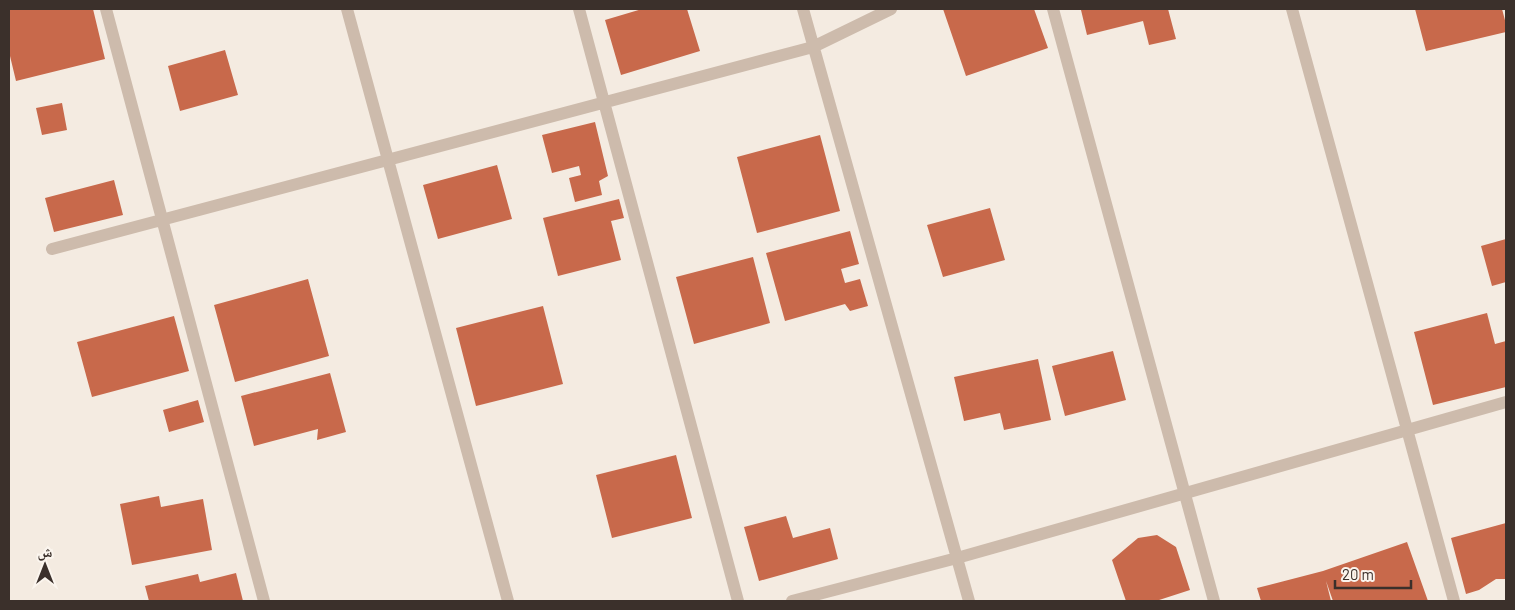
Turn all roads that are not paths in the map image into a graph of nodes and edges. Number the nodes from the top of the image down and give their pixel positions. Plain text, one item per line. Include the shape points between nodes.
1 (106, 9) edge
2 (346, 9) edge
3 (579, 9) edge
4 (803, 9) edge
5 (891, 9) edge
6 (1053, 9) edge
7 (1292, 9) edge
8 (813, 47) junction
9 (604, 102) junction
10 (388, 160) junction
11 (162, 220) junction
12 (52, 249) dead end
13 (1506, 402) edge
14 (1408, 430) junction
15 (1184, 493) junction
16 (957, 558) junction
17 (264, 601) edge
18 (508, 601) edge
19 (738, 601) edge
20 (792, 601) edge
21 (969, 601) edge
22 (1214, 601) edge
23 (1454, 601) edge

1 - 11 street
2 - 10 street
3 - 9 street
4 - 8 street
5 - 8 street
6 - 15 street
7 - 14 street
8 - 9 street
8 - 16 street
9 - 10 street
9 - 19 street
10 - 11 street
10 - 18 street
11 - 12 street
11 - 17 street
13 - 14 street
14 - 15 street
14 - 23 street
15 - 16 street
15 - 22 street
16 - 20 street
16 - 21 street

